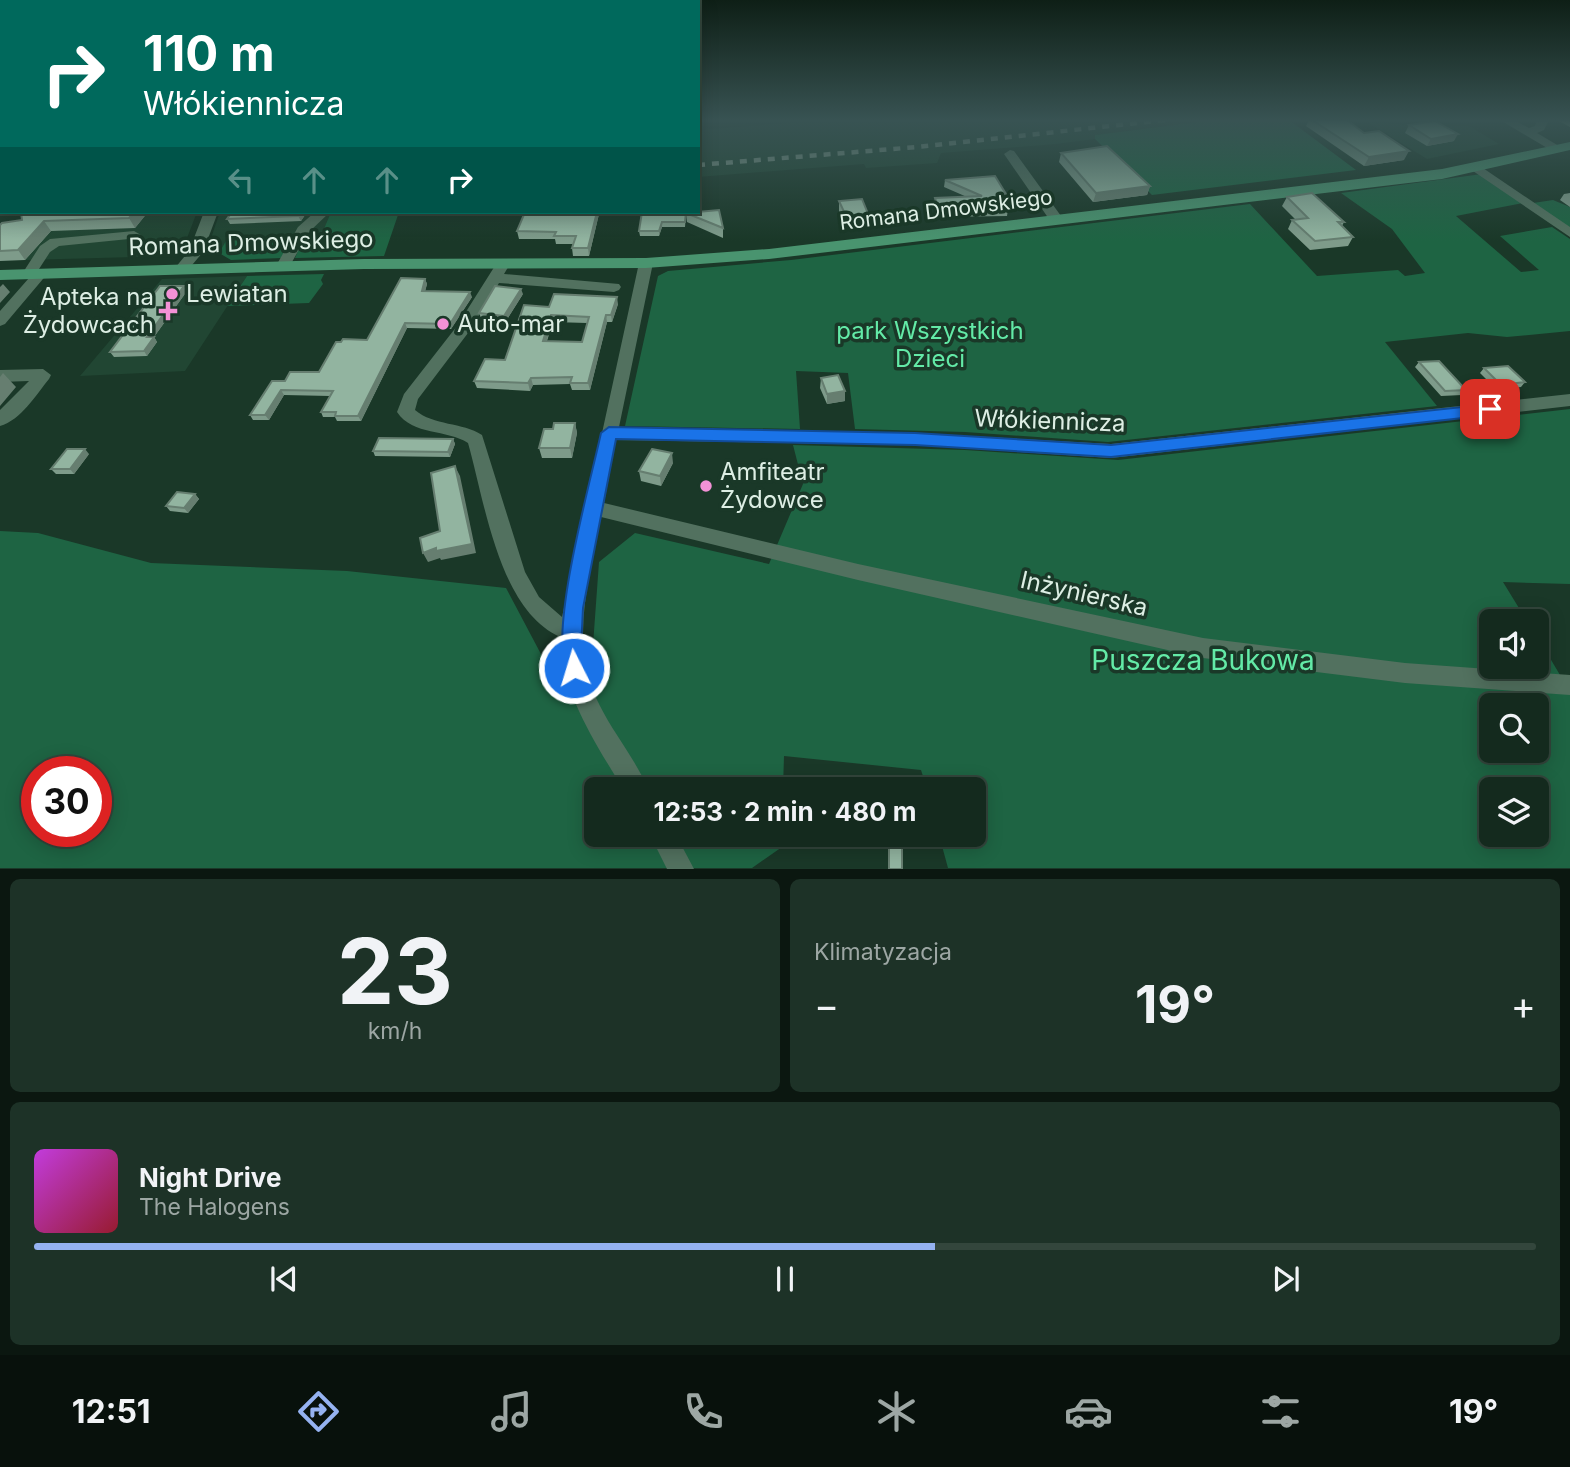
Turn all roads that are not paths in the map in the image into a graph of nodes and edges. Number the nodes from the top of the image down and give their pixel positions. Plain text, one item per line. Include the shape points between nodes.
1 (1015, 161) edge
2 (1509, 161) edge
3 (1477, 168) junction
4 (210, 214) edge
5 (321, 214) edge
6 (1056, 219) junction
7 (1570, 233) edge
8 (134, 234) dead end
9 (646, 263) junction
10 (283, 266) junction
11 (182, 268) junction
12 (498, 271) junction
13 (35, 274) junction
14 (0, 275) edge
15 (614, 287) dead end
16 (0, 321) edge
17 (0, 376) edge
18 (1570, 400) edge
19 (0, 420) edge
20 (609, 433) junction
21 (593, 508) junction
22 (571, 632) junction
23 (1570, 685) edge
24 (629, 777) edge
25 (669, 847) edge
26 (681, 869) edge

1 - 6 street
2 - 3 main road, Romana Dmowskiego
3 - 6 main road, Romana Dmowskiego
3 - 7 street
4 - 11 street via 196,252
5 - 10 street via 303,230
6 - 9 main road, Romana Dmowskiego via 769,254
8 - 13 street via 55,242 45,249
9 - 12 main road, Romana Dmowskiego
9 - 20 street
10 - 11 main road, Romana Dmowskiego
10 - 12 main road, Romana Dmowskiego
11 - 13 main road, Romana Dmowskiego
12 - 15 street
12 - 22 street via 463,329 410,398 406,412 418,421 468,433 476,440 518,578 541,616
13 - 14 main road, Romana Dmowskiego
13 - 16 street
17 - 19 street via 43,375
18 - 20 street, Włókiennicza via 1111,451 915,439
20 - 21 street
21 - 22 street
21 - 23 street, Inżynierska via 1203,648 1405,673
22 - 24 street via 574,668
25 - 26 street

